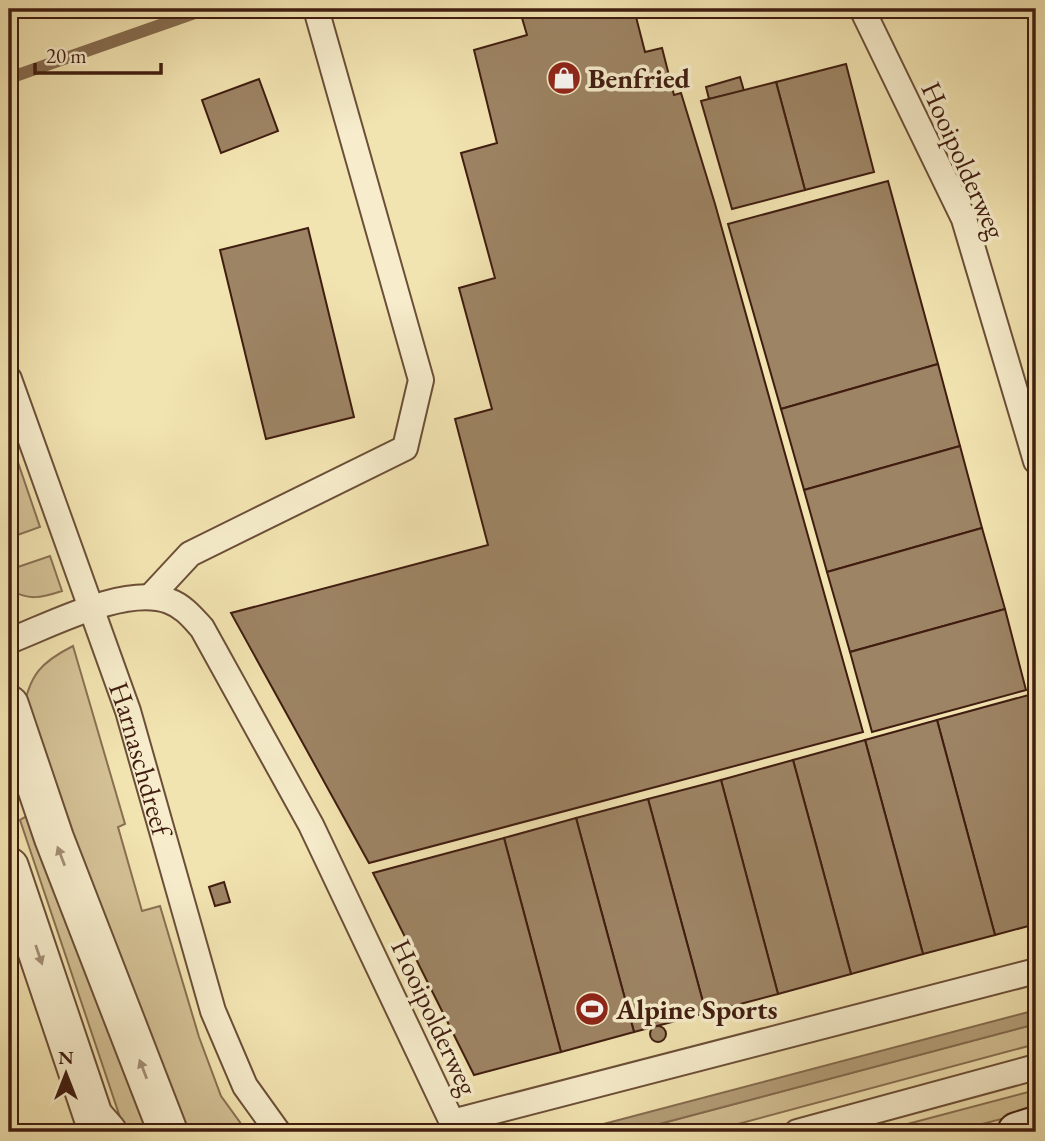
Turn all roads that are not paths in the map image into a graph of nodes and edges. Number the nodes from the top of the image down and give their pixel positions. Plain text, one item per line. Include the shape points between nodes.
1 (316, 9) edge
2 (862, 9) edge
3 (9, 379) edge
4 (1036, 461) edge
5 (151, 596) junction
6 (94, 609) junction
7 (9, 641) edge
8 (9, 705) edge
9 (9, 867) edge
10 (1036, 971) edge
11 (1036, 1067) edge
12 (1036, 1126) edge
13 (98, 1127) edge
14 (168, 1132) edge
15 (278, 1132) edge
16 (797, 1132) edge
17 (1017, 1132) edge

1 - 5 lane via 421,380 405,448 190,554
2 - 4 lane, Hooipolderweg via 964,219
3 - 6 lane, Harnaschdreef
5 - 6 lane
5 - 10 lane, Hooipolderweg via 189,612 202,628 311,825 452,1122
6 - 7 lane
6 - 15 lane, Harnaschdreef via 128,710 213,1011 245,1086
14 -> 8 street via 54,838
9 -> 13 street
11 - 16 lane
12 - 17 street

